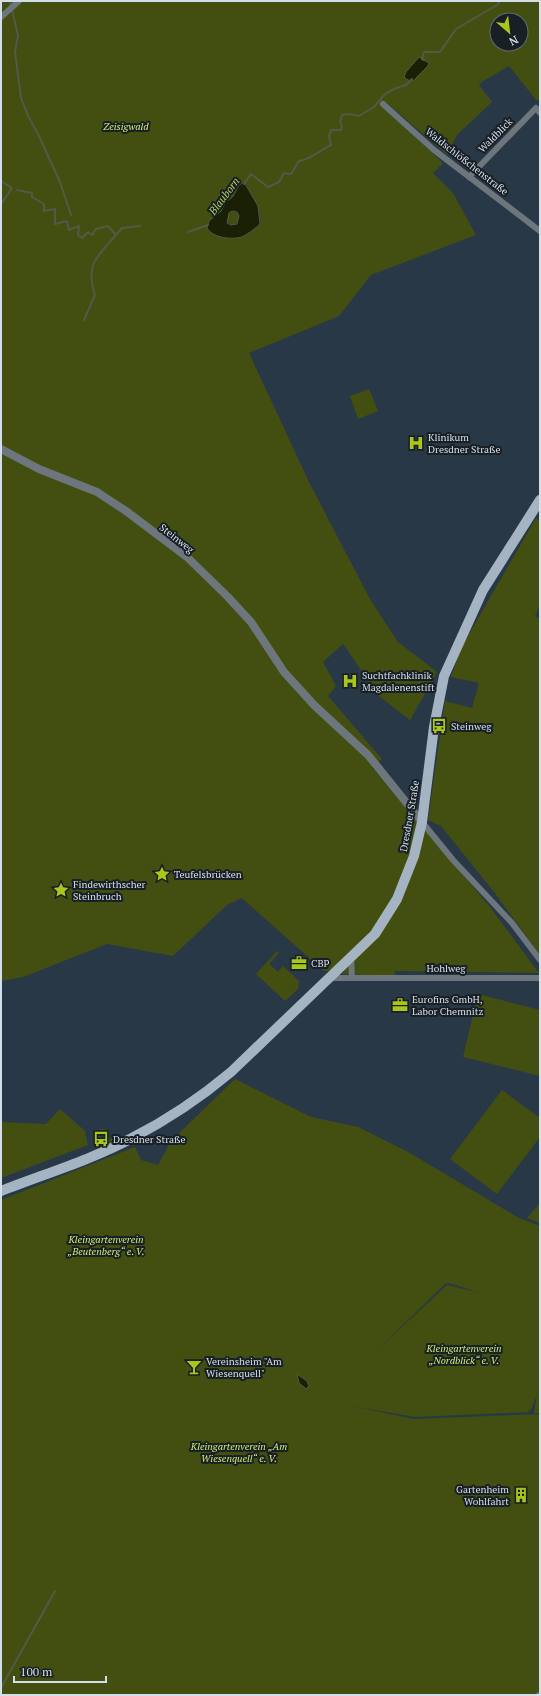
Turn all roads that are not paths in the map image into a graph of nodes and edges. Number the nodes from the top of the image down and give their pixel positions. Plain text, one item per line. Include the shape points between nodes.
1 (19, 1) edge
2 (1, 18) edge
3 (384, 104) dead end
4 (538, 111) edge
5 (469, 177) junction
6 (540, 231) edge
7 (1, 449) edge
8 (540, 500) edge
9 (422, 822) junction
10 (351, 957) junction
11 (540, 960) edge
12 (332, 975) junction
13 (352, 978) junction
14 (540, 978) edge
15 (1, 1191) edge

1 - 2 street
3 - 5 street, Waldschlößchenstraße via 434,150
4 - 5 street, Waldblick
5 - 6 street, Waldschlößchenstraße
7 - 9 street, Steinweg via 39,469 97,492 187,557 251,622 284,672 314,705 368,755
8 - 9 main road, Dresdner Straße via 483,590 444,676 434,727
9 - 10 main road, Dresdner Straße via 414,856 397,899 375,934
9 - 11 street, Steinweg via 507,918
10 - 12 main road, Dresdner Straße
10 - 13 street
12 - 13 street, Hohlweg via 335,978
12 - 15 main road, Dresdner Straße via 231,1072 173,1115 96,1155
13 - 14 street, Hohlweg

